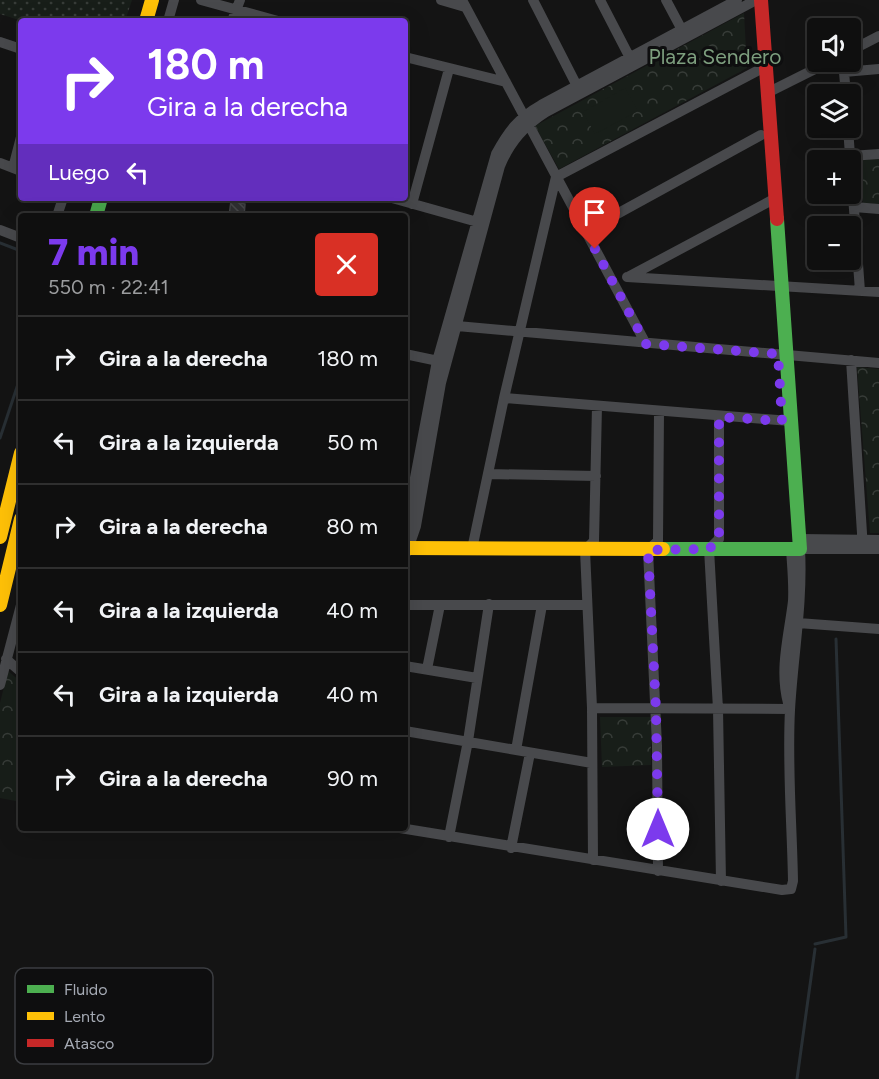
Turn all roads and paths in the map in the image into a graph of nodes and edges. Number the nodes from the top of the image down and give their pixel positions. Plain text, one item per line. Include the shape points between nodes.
1 (152, 0) edge
2 (163, 0) edge
3 (174, 0) edge
4 (201, 0) edge
5 (441, 0) edge
6 (533, 0) edge
7 (600, 0) edge
8 (666, 0) edge
9 (747, 0) edge
10 (464, 3) edge
11 (237, 5) edge
12 (147, 18) edge
13 (158, 18) edge
14 (169, 18) edge
15 (270, 18) edge
16 (682, 30) junction
17 (879, 36) edge
18 (0, 42) edge
19 (861, 45) edge
20 (18, 48) edge
21 (629, 56) junction
22 (408, 58) edge
23 (861, 68) edge
24 (449, 69) junction
25 (879, 69) edge
26 (757, 72) junction
27 (809, 72) edge
28 (506, 82) junction
29 (577, 86) junction
30 (766, 93) junction
31 (526, 119) junction
32 (761, 135) junction
33 (879, 154) edge
34 (861, 155) edge
35 (0, 163) edge
36 (17, 170) edge
37 (556, 177) junction
38 (402, 201) edge
39 (771, 201) junction
40 (412, 204) junction
41 (854, 204) edge
42 (854, 207) junction
43 (879, 208) edge
44 (480, 222) junction
45 (0, 230) edge
46 (586, 231) junction
47 (18, 237) edge
48 (627, 277) junction
49 (614, 284) junction
50 (776, 287) junction
51 (860, 291) junction
52 (879, 292) edge
53 (457, 326) junction
54 (521, 332) junction
55 (646, 344) junction
56 (782, 354) junction
57 (408, 355) edge
58 (851, 360) junction
59 (442, 362) junction
60 (879, 363) edge
61 (504, 398) junction
62 (597, 406) junction
63 (659, 412) junction
64 (719, 417) junction
65 (786, 421) junction
66 (18, 465) edge
67 (488, 474) junction
68 (596, 476) junction
69 (0, 539) edge
70 (408, 539) edge
71 (879, 540) edge
72 (18, 544) edge
73 (408, 544) edge
74 (473, 544) junction
75 (714, 544) junction
76 (796, 544) junction
77 (863, 544) junction
78 (589, 545) junction
79 (653, 545) junction
80 (879, 549) edge
81 (489, 604) junction
82 (0, 605) edge
83 (440, 605) junction
84 (542, 605) junction
85 (587, 605) junction
86 (408, 606) edge
87 (18, 616) edge
88 (798, 623) junction
89 (879, 629) edge
90 (6, 659) junction
91 (408, 666) edge
92 (18, 669) edge
93 (427, 669) junction
94 (477, 678) junction
95 (0, 685) edge
96 (592, 708) junction
97 (656, 709) junction
98 (718, 709) junction
99 (790, 709) junction
100 (408, 731) edge
101 (468, 741) junction
102 (516, 750) junction
103 (530, 753) junction
104 (592, 763) junction
105 (408, 829) edge
106 (449, 837) junction
107 (511, 848) junction
108 (593, 860) junction
109 (658, 871) junction
110 (721, 881) junction

1 - 12 street
2 - 13 street
3 - 14 street
4 - 11 street
5 - 10 street
6 - 29 street
7 - 21 street
8 - 16 street
9 - 16 street
9 - 26 street
9 - 30 street
9 - 31 street
10 - 28 street
11 - 15 street
16 - 21 street
17 - 19 street
18 - 20 street
21 - 29 street
22 - 24 street
23 - 25 street
24 - 28 street
24 - 40 street
26 - 32 street
26 - 37 street
27 - 30 street
28 - 31 street
29 - 31 street
30 - 39 street
31 - 37 street
31 - 44 street via 511,127 496,154
32 - 39 street
32 - 46 street
33 - 34 street
35 - 36 street
37 - 46 street
37 - 54 street
38 - 40 street
39 - 48 street
39 - 50 street
40 - 44 street
41 - 42 street
42 - 43 street
42 - 51 street
44 - 53 street
44 - 59 street
45 - 47 street
46 - 49 street
48 - 49 street
48 - 50 street
49 - 55 street
50 - 51 street
50 - 56 street
51 - 52 street
53 - 54 street
53 - 59 street
54 - 55 street
54 - 61 street
55 - 56 street
56 - 58 street
56 - 65 street
57 - 59 street
58 - 60 street
58 - 77 street
59 - 70 street
61 - 62 street
61 - 67 street
62 - 63 street
62 - 68 street
63 - 64 street
63 - 79 street
64 - 65 street
64 - 75 street
65 - 76 street
66 - 69 street
67 - 68 street
67 - 74 street
68 - 78 street
69 - 72 street
71 - 77 street
72 - 82 street
73 - 74 street
74 - 78 street
75 - 76 street
75 - 79 street
75 - 98 street
76 - 77 street
76 - 88 street via 801,602
76 - 99 street via 784,657 784,689
77 - 80 street
78 - 79 street
78 - 85 street
79 - 97 street
81 - 83 street
81 - 84 street
81 - 94 street
83 - 86 street
83 - 93 street
84 - 85 street
84 - 102 street
85 - 96 street
87 - 90 street
88 - 89 street
88 - 99 street
90 - 92 street
90 - 95 street
91 - 93 street
93 - 94 street
94 - 101 street
96 - 97 street
96 - 104 street
97 - 98 street
97 - 109 street
98 - 99 street
98 - 110 street
99 - 110 street via 794,881 790,889 782,890
100 - 101 street
101 - 102 street
101 - 106 street
102 - 103 street
103 - 104 street
103 - 107 street
104 - 108 street
105 - 106 street
106 - 107 street
107 - 108 street
108 - 109 street
109 - 110 street

